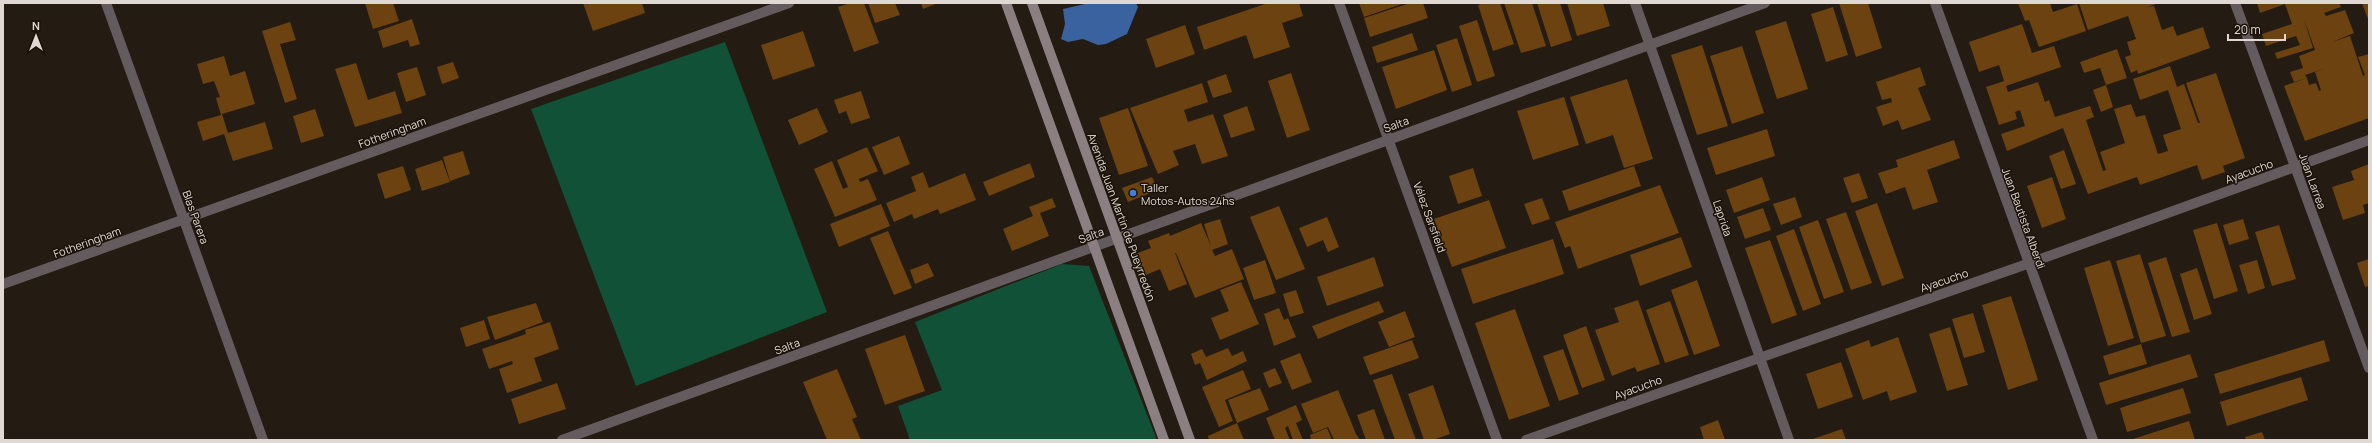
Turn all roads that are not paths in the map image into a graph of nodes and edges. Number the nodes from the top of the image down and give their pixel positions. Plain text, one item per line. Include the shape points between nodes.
1 (106, 3) edge
2 (789, 3) edge
3 (1006, 3) edge
4 (1032, 3) edge
5 (1339, 3) edge
6 (1635, 3) edge
7 (1765, 3) edge
8 (1935, 3) edge
9 (2235, 3) edge
10 (1650, 45) junction
11 (1389, 140) junction
12 (2369, 140) edge
13 (2294, 167) junction
14 (184, 220) junction
15 (1118, 238) junction
16 (1094, 246) junction
17 (2028, 264) junction
18 (3, 284) edge
19 (1758, 357) junction
20 (2369, 368) edge
21 (263, 440) edge
22 (562, 440) edge
23 (1164, 440) edge
24 (1190, 440) edge
25 (1497, 440) edge
26 (1526, 440) edge
27 (1789, 440) edge
28 (2092, 440) edge

1 - 14 street, Blas Parera
2 - 14 street, Fotheringham
3 - 16 main road
4 - 15 main road, Avenida Juan Martin de Pueyrredón
5 - 11 street, Vélez Sarsfield
6 - 10 street, Laprida
7 - 10 street, Salta
8 - 17 street, Juan Bautista Alberdi
9 - 13 street, Juan Larrea
10 - 11 street, Salta
10 - 19 street, Laprida
11 - 15 street, Salta
11 - 25 street, Vélez Sarsfield
12 - 13 street, Ayacucho
13 - 17 street, Ayacucho
13 - 20 street, Juan Larrea
14 - 18 street, Fotheringham
14 - 21 street, Blas Parera
15 - 16 street, Salta
15 - 24 main road, Avenida Juan Martin de Pueyrredón
16 - 22 street, Salta
16 - 23 main road
17 - 19 street, Ayacucho
17 - 28 street, Juan Bautista Alberdi
19 - 26 street, Ayacucho
19 - 27 street, Laprida

